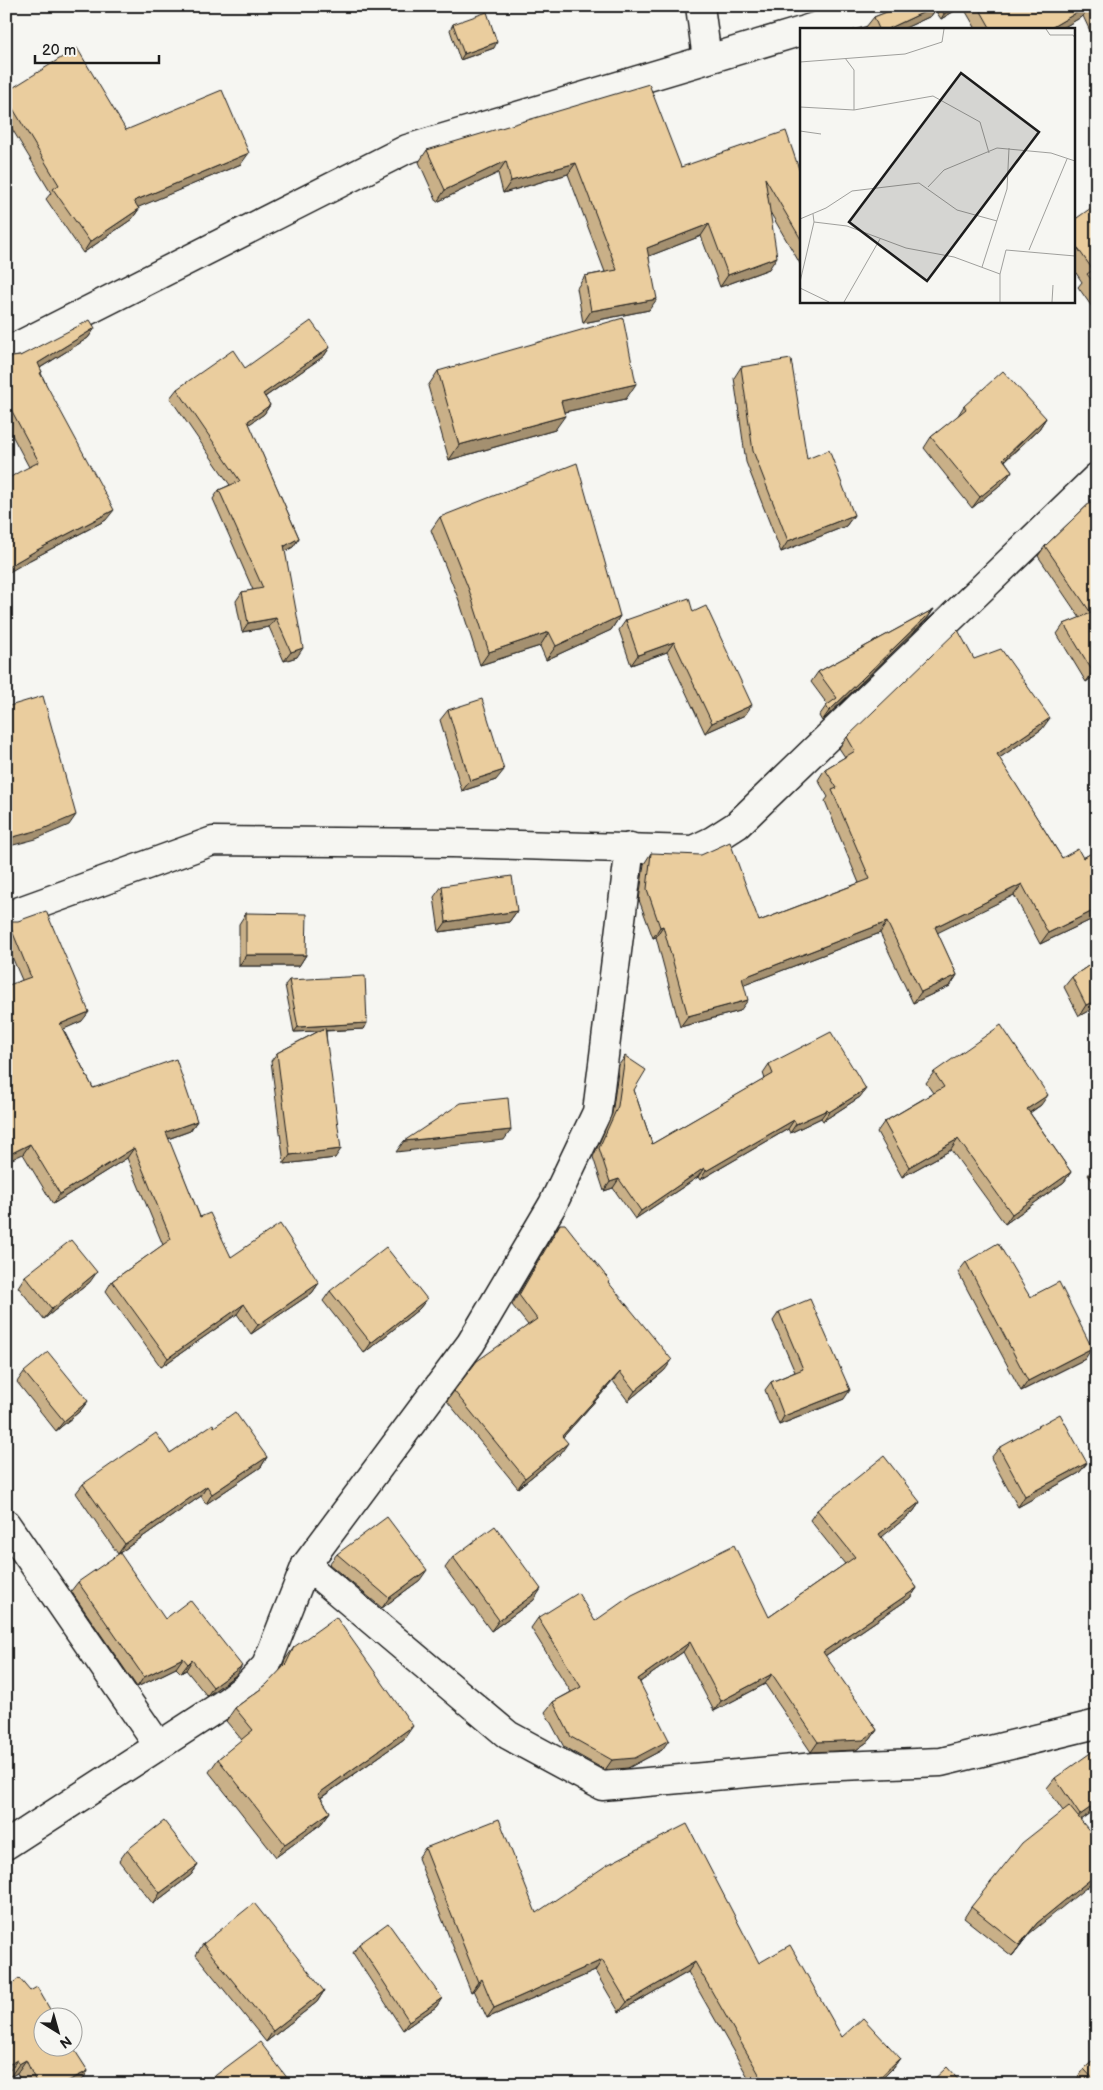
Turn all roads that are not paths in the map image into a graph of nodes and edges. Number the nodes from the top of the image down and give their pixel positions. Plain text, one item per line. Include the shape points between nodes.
1 (700, 6) edge
2 (883, 6) edge
3 (811, 28) edge
4 (800, 31) edge
5 (707, 59) junction
6 (6, 352) edge
7 (1097, 477) edge
8 (630, 847) junction
9 (6, 916) edge
10 (6, 1524) edge
11 (306, 1565) junction
12 (1097, 1724) edge
13 (158, 1745) junction
14 (6, 1845) edge

1 - 5 street
2 - 3 street
4 - 5 street
5 - 6 street via 408,149
7 - 8 street via 737,825 693,850
8 - 9 street via 213,841
8 - 11 street via 597,1112 553,1204 471,1343
10 - 13 street
11 - 12 street via 508,1735 602,1786 814,1767 942,1762
11 - 13 street via 266,1666 228,1701
13 - 14 street

